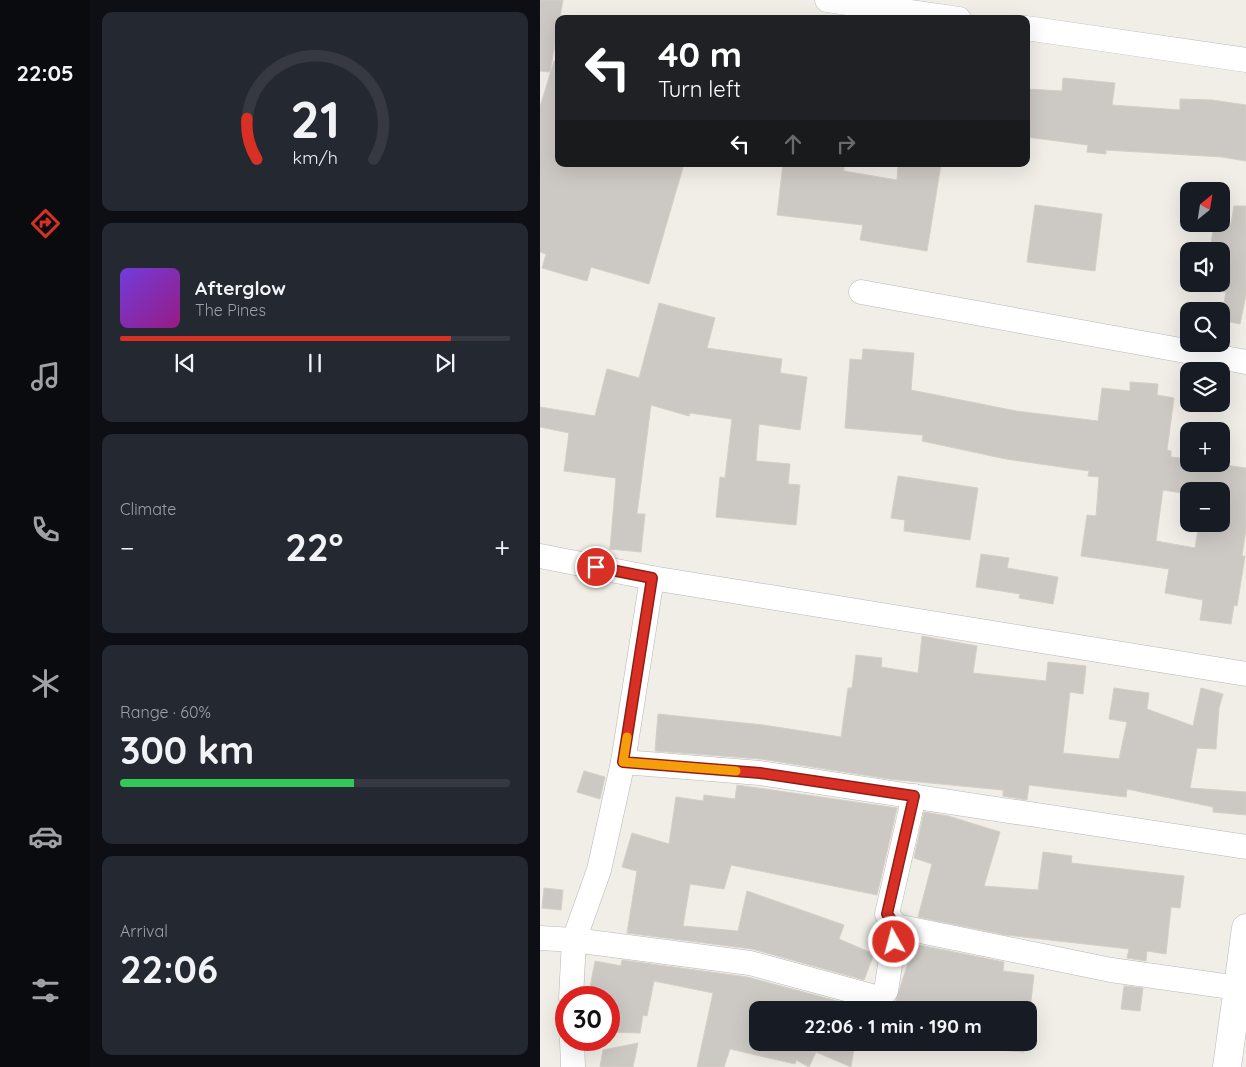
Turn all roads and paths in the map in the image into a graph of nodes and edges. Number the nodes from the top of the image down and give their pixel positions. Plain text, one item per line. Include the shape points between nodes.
1 (827, 0) edge
2 (931, 15) edge
3 (1030, 29) edge
4 (1246, 60) edge
5 (861, 292) dead end
6 (1246, 362) edge
7 (540, 556) edge
8 (652, 578) junction
9 (1246, 674) edge
10 (623, 762) junction
11 (914, 796) junction
12 (1246, 847) edge
13 (896, 926) junction
14 (1246, 928) edge
15 (540, 938) edge
16 (574, 940) junction
17 (572, 986) edge
18 (1238, 988) junction
19 (572, 1051) edge
20 (573, 1067) edge
21 (1227, 1067) edge

1 - 2 street
3 - 4 street
5 - 6 street
7 - 8 street
8 - 9 street
8 - 10 street
10 - 11 street via 760,773
10 - 16 street via 599,870
11 - 12 street
11 - 13 street via 887,914
13 - 16 street via 886,991 879,998 750,963
13 - 18 street via 1111,970
14 - 18 street
15 - 16 street
16 - 17 street
18 - 21 street
19 - 20 street

